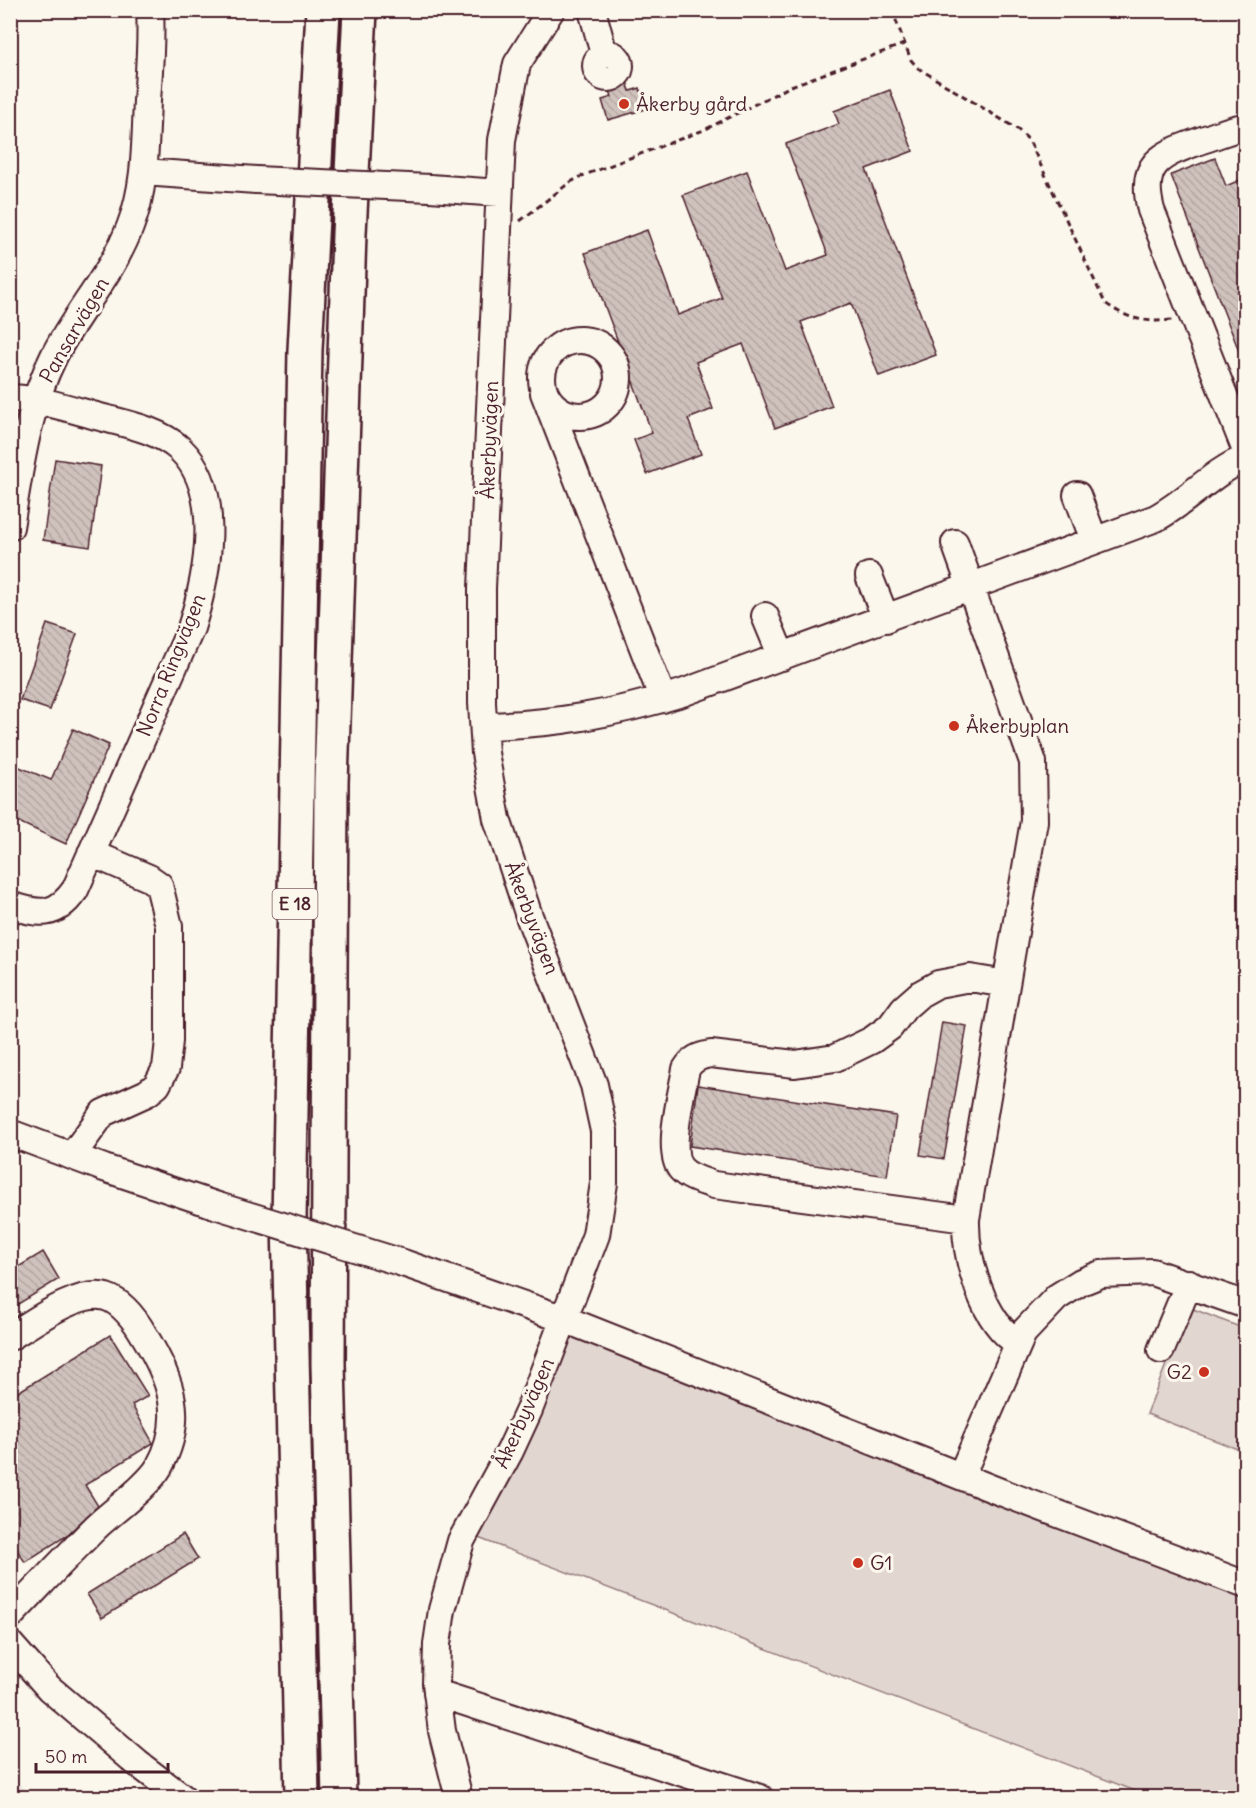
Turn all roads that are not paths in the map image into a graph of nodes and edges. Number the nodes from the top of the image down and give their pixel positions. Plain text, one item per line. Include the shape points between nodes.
1 (150, 10) edge
2 (323, 10) edge
3 (360, 10) edge
4 (551, 10) edge
5 (592, 10) edge
6 (604, 54) dead end
7 (1245, 128) edge
8 (143, 172) junction
9 (498, 193) junction
10 (544, 393) junction
11 (23, 398) edge
12 (594, 414) junction
13 (1245, 451) edge
14 (568, 454) junction
15 (1245, 458) edge
16 (1077, 495) dead end
17 (10, 527) edge
18 (1094, 540) junction
19 (955, 543) dead end
20 (869, 576) dead end
21 (971, 587) junction
22 (765, 616) dead end
23 (886, 619) junction
24 (782, 657) junction
25 (663, 699) junction
26 (484, 726) junction
27 (92, 853) junction
28 (10, 905) edge
29 (1006, 984) junction
30 (10, 1133) edge
31 (72, 1156) junction
32 (966, 1220) junction
33 (1190, 1283) junction
34 (1245, 1305) edge
35 (564, 1319) junction
36 (10, 1337) edge
37 (1018, 1343) junction
38 (1161, 1350) dead end
39 (961, 1476) junction
40 (1245, 1585) edge
41 (10, 1616) edge
42 (10, 1644) edge
43 (437, 1693) junction
44 (753, 1796) edge
45 (183, 1797) edge
46 (302, 1797) edge
47 (339, 1797) edge
48 (459, 1797) edge

1 - 8 lane, Pansarvägen
2 - 46 highway, E 18 via 305,350 289,1221
3 - 47 highway, E 18 via 331,795 328,1364
4 - 9 lane, Åkerbyvägen via 517,64 502,140
5 - 6 lane
7 - 13 lane via 1175,150 1157,161 1145,188
8 - 9 lane, bridge
8 - 11 lane, Pansarvägen via 131,226 117,258
9 - 26 lane, Åkerbyvägen via 482,598
10 - 12 lane via 560,411 576,416
10 - 12 lane via 541,380 545,361 556,347 581,339 598,343 611,355 618,381 608,404
10 - 14 lane
11 - 17 lane, Pansarvägen via 26,434
11 - 27 lane, Norra Ringvägen via 122,422 162,437 180,450 196,472 205,494 206,561 194,618
12 - 14 lane via 570,439
14 - 25 lane
15 - 18 lane via 1174,508
16 - 18 lane
18 - 21 lane
19 - 21 lane
20 - 23 lane
21 - 23 lane
21 - 29 lane via 1033,762 1034,821
22 - 24 lane
23 - 24 lane
24 - 25 lane
25 - 26 lane via 575,720
26 - 35 lane, Åkerbyvägen via 497,819 528,916 584,1055 604,1131 604,1183 596,1235
27 - 28 lane, Norra Ringvägen via 66,903 51,912
27 - 31 lane via 159,885 169,926 169,1041 166,1068 157,1085 103,1113
29 - 32 lane
29 - 32 lane via 970,978 938,984 920,994 890,1027 872,1040 835,1058 795,1064 711,1054 699,1056 686,1069 674,1146 675,1160 692,1177 714,1185
30 - 31 lane
31 - 35 lane, bridge
32 - 37 lane via 966,1244 990,1314 1006,1336
33 - 34 lane
33 - 37 lane via 1152,1272 1101,1274 1057,1297 1030,1324
33 - 38 lane
35 - 39 lane
35 - 43 lane, Åkerbyvägen via 510,1451 460,1541 440,1621
36 - 41 lane via 66,1304 105,1297 121,1305 138,1325 171,1386 173,1408 173,1431 157,1470
37 - 39 lane
39 - 40 lane
42 - 45 lane via 49,1688
43 - 44 lane
43 - 48 lane, Åkerbyvägen

